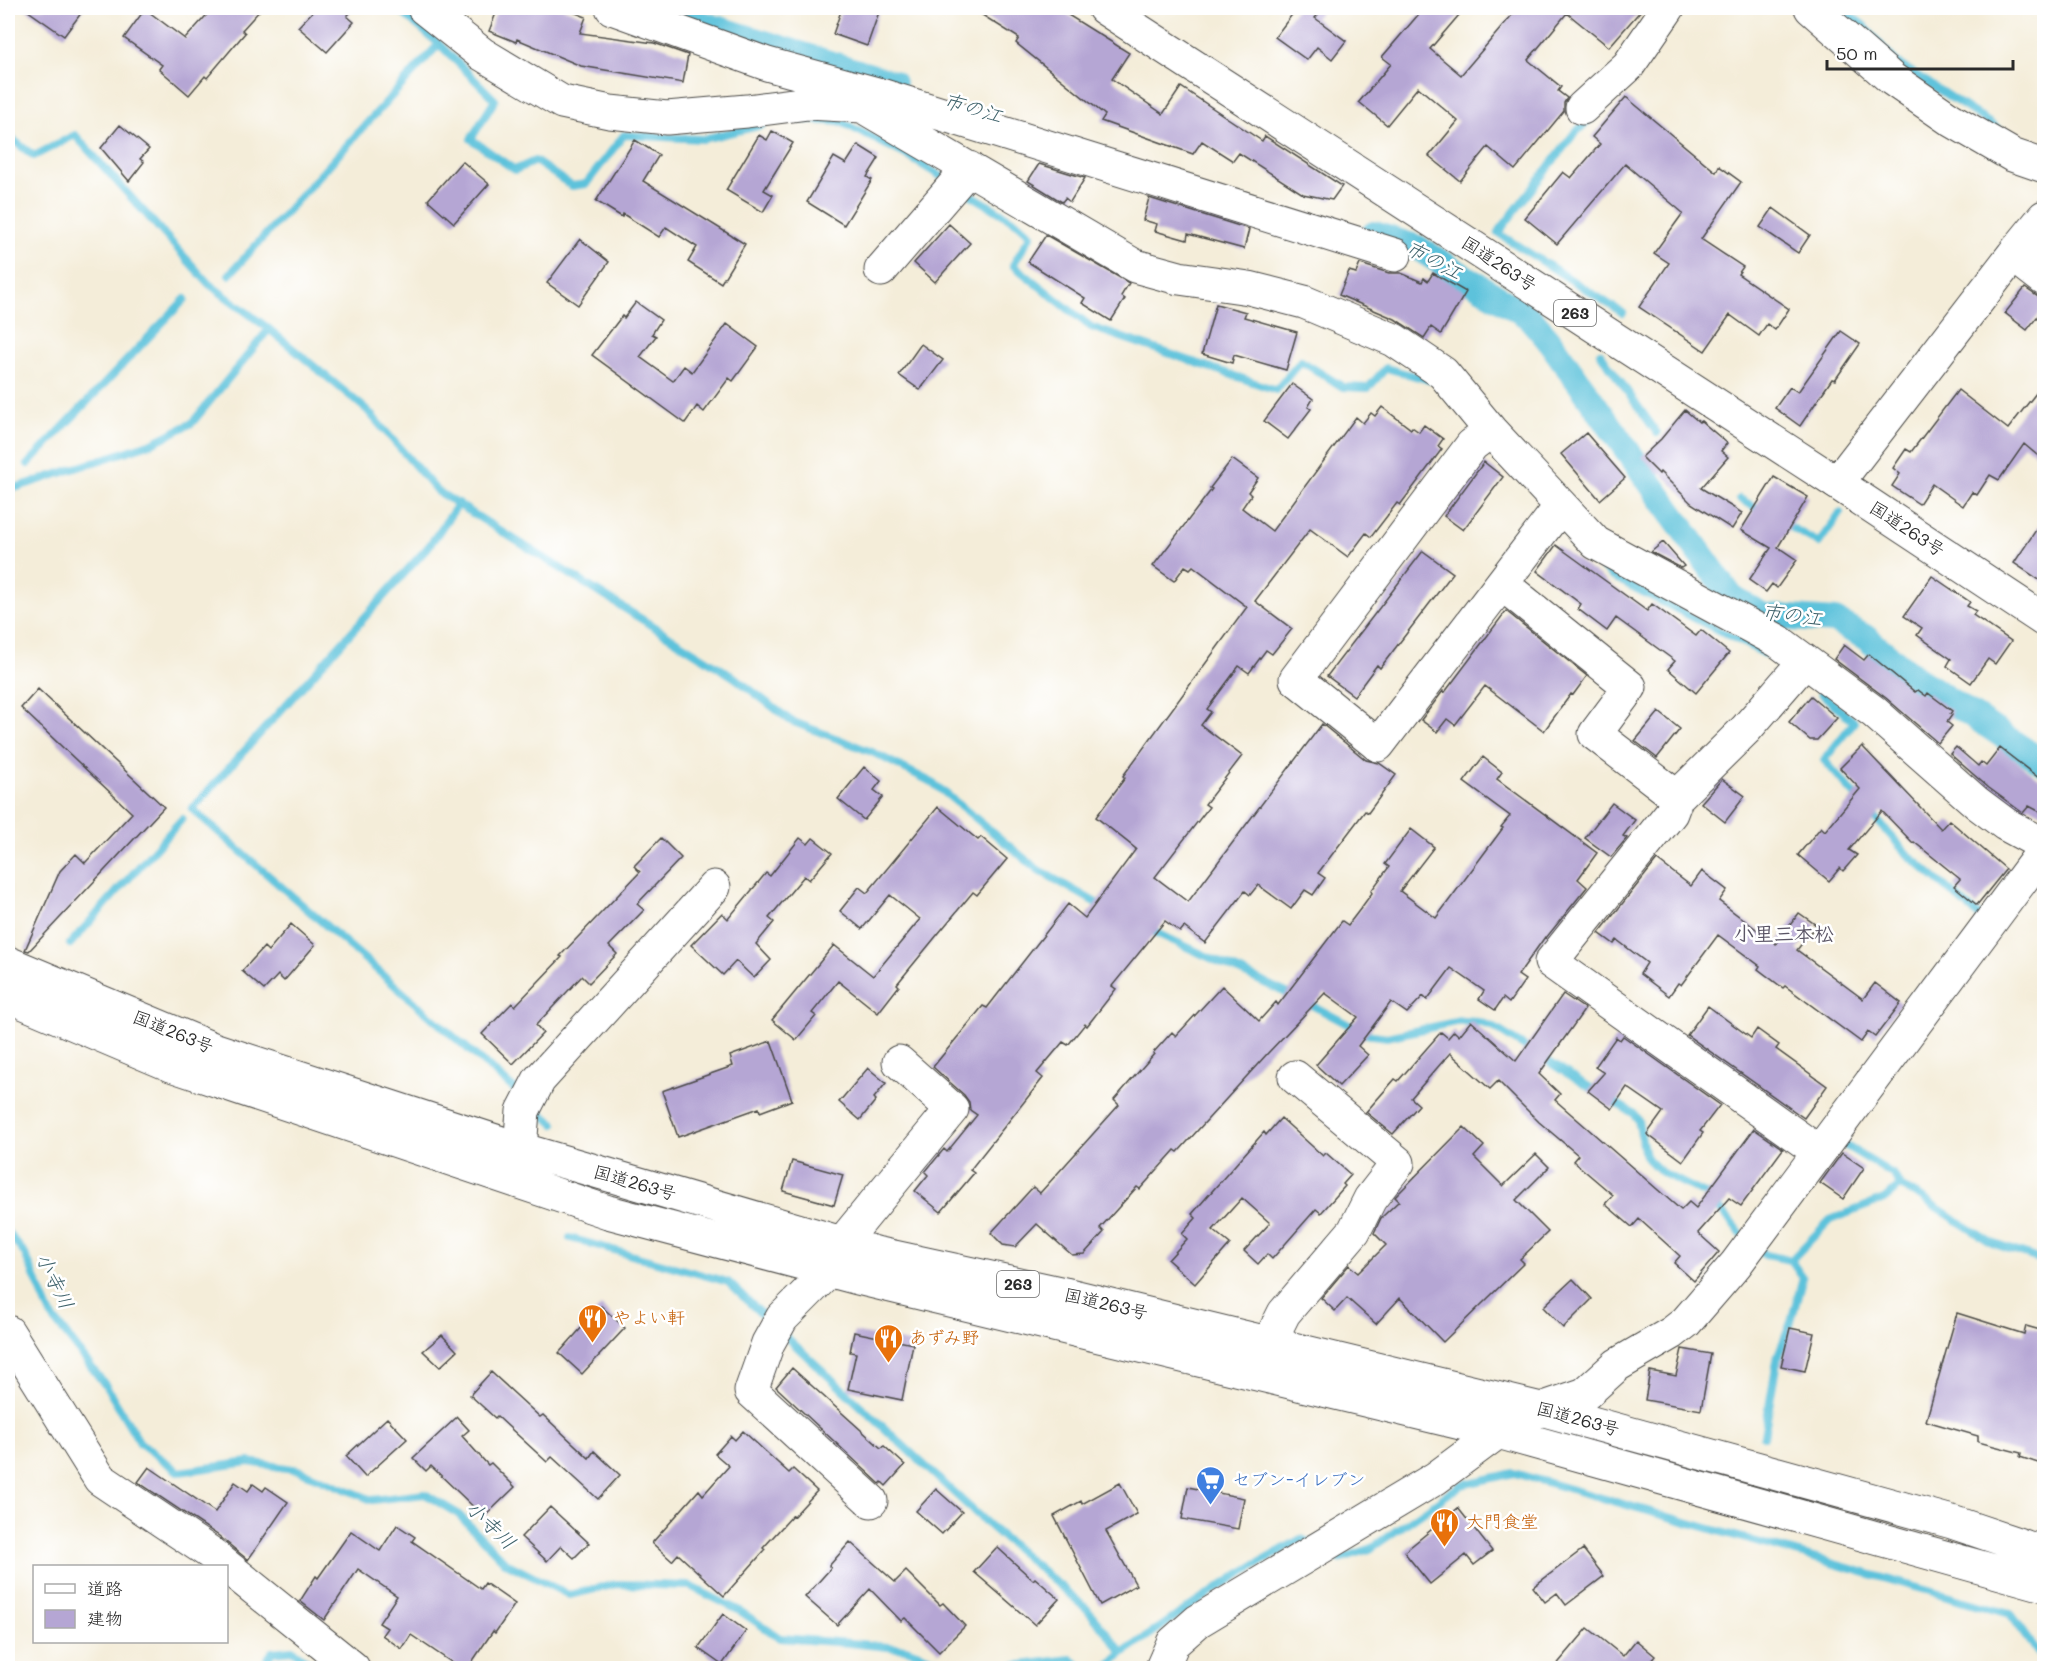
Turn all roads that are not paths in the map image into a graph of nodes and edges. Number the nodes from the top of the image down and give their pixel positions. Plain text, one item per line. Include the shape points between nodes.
1 (424, 8) edge
2 (612, 8) edge
3 (1668, 8) edge
4 (1811, 8) edge
5 (1119, 11) edge
6 (1582, 108) dead end
7 (2044, 166) edge
8 (960, 180) junction
9 (2044, 217) edge
10 (1395, 255) dead end
11 (2029, 267) edge
12 (881, 270) dead end
13 (1481, 438) junction
14 (1837, 483) junction
15 (1552, 518) junction
16 (1502, 584) junction
17 (2044, 620) edge
18 (1799, 669) junction
19 (1677, 797) junction
20 (2044, 847) edge
21 (714, 887) dead end
22 (8, 963) edge
23 (8, 996) edge
24 (899, 1062) dead end
25 (1295, 1077) dead end
26 (520, 1149) junction
27 (1819, 1152) junction
28 (835, 1257) junction
29 (8, 1332) edge
30 (1269, 1343) junction
31 (1541, 1408) junction
32 (1498, 1432) junction
33 (871, 1501) dead end
34 (2044, 1553) edge
35 (224, 1565) edge
36 (228, 1568) edge
37 (2044, 1585) edge
38 (353, 1668) edge
39 (1162, 1668) edge

1 - 8 main road via 482,54 562,102 667,118 808,103 862,106
2 - 10 main road via 766,64 884,96
3 - 6 main road via 1628,66
4 - 7 main road via 1892,79 1950,119 2012,155
5 - 14 main road, 国道263号 / 263
8 - 12 main road
8 - 13 main road via 1135,266 1304,302 1394,340 1443,373
9 - 11 main road
11 - 14 main road
13 - 15 main road
13 - 16 main road via 1296,679 1378,745
14 - 17 main road, 国道263号 / 263
15 - 16 main road
15 - 18 main road via 1778,641
16 - 19 main road via 1630,687 1595,734
18 - 19 main road via 1746,729
18 - 20 main road via 1874,712 1977,803
19 - 27 main road via 1671,813 1551,962
20 - 27 main road
21 - 26 main road via 539,1080 523,1111
22 - 26 main road, 国道263号 / 263 via 213,1049
23 - 28 main road, 国道263号 / 263 via 171,1065 597,1208
24 - 28 main road via 952,1109
25 - 30 main road via 1398,1163 1370,1199 1354,1231 1284,1313
26 - 28 main road, 国道263号 / 263
27 - 31 main road via 1736,1264 1686,1322 1617,1365 1585,1394
28 - 30 main road, 国道263号 / 263 via 876,1253
28 - 32 main road, 国道263号 / 263
28 - 33 main road via 775,1330 752,1391
29 - 35 main road via 100,1479
30 - 31 main road, 国道263号 / 263
31 - 32 main road
31 - 34 main road, 国道263号 / 263 via 1952,1522
32 - 37 main road, 国道263号 / 263
32 - 39 main road via 1436,1478 1198,1621 1173,1643
36 - 38 main road

